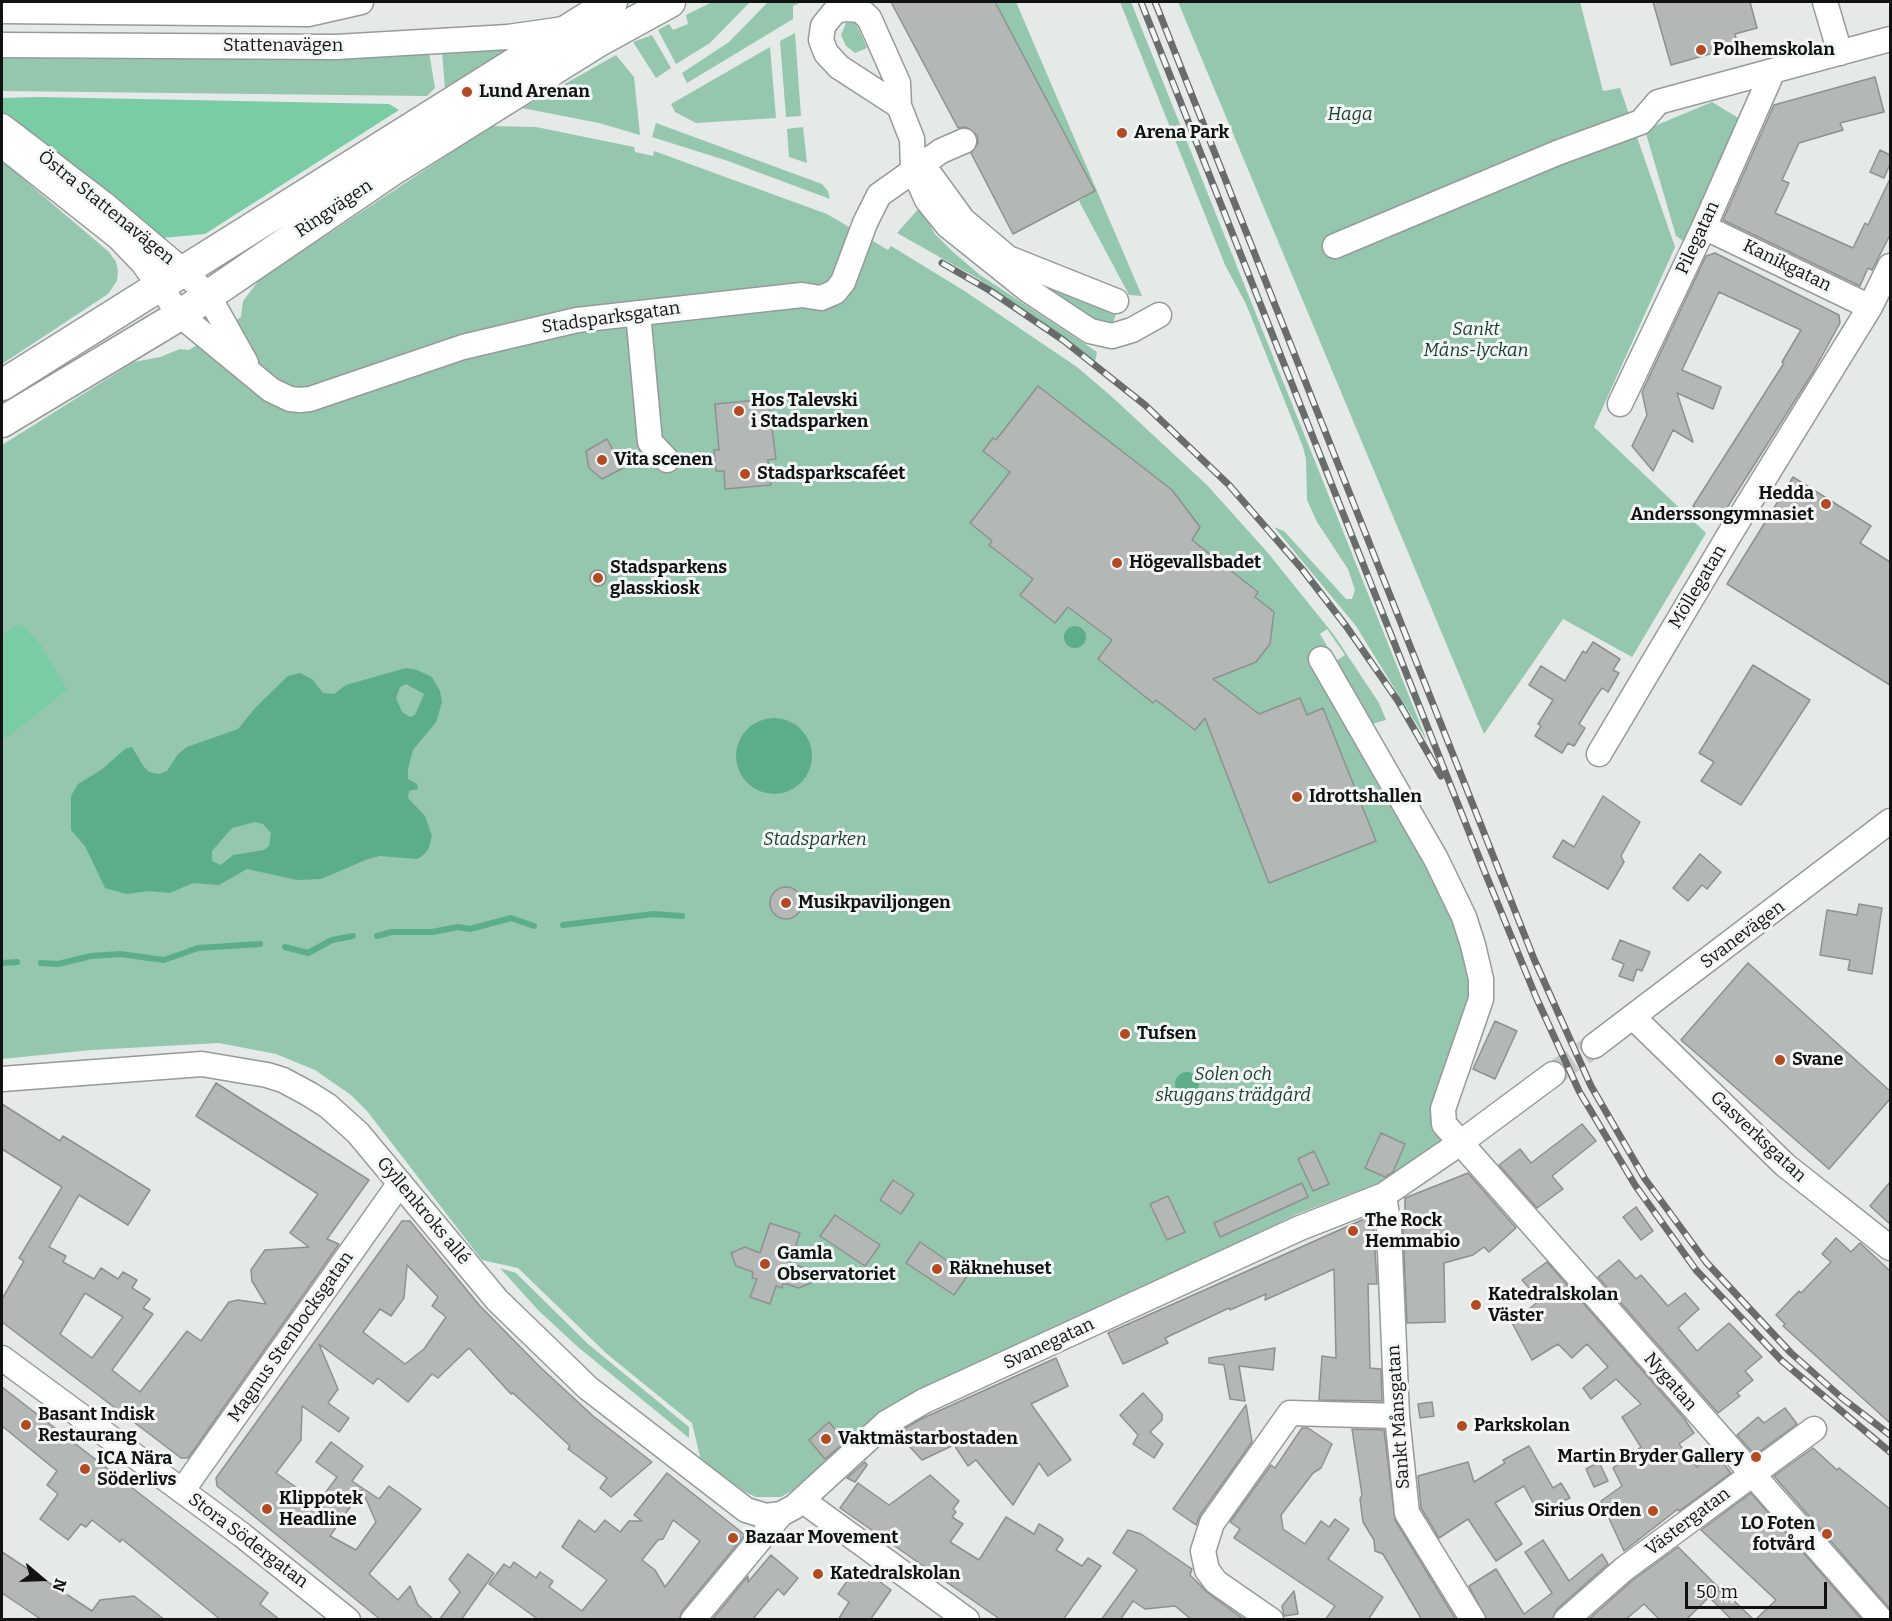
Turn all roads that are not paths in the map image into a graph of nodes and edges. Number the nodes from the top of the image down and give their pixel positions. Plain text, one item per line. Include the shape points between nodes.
1 (361, 2) edge
2 (612, 2) edge
3 (670, 2) edge
4 (1825, 2) edge
5 (166, 7) edge
6 (4, 8) edge
7 (564, 29) junction
8 (1890, 39) edge
9 (2, 45) edge
10 (1840, 53) junction
11 (1773, 71) junction
12 (899, 106) dead end
13 (2, 126) edge
14 (964, 141) dead end
15 (11, 153) edge
16 (913, 170) junction
17 (1704, 227) junction
18 (1335, 246) dead end
19 (1890, 266) edge
20 (171, 277) junction
21 (208, 295) junction
22 (1870, 307) junction
23 (638, 313) junction
24 (1127, 313) junction
25 (180, 315) junction
26 (1159, 315) dead end
27 (253, 376) junction
28 (2, 385) edge
29 (1620, 404) dead end
30 (2, 422) edge
31 (668, 460) dead end
32 (1321, 659) dead end
33 (1599, 754) dead end
34 (1890, 820) edge
35 (1634, 1017) junction
36 (1594, 1046) tunnel mouth
37 (1553, 1074) tunnel mouth
38 (2, 1079) edge
39 (1460, 1143) junction
40 (400, 1183) junction
41 (1384, 1195) junction
42 (1890, 1248) edge
43 (2, 1358) edge
44 (1397, 1416) junction
45 (1814, 1429) dead end
46 (1751, 1474) junction
47 (182, 1491) junction
48 (802, 1500) junction
49 (781, 1514) junction
50 (348, 1620) edge
51 (693, 1620) edge
52 (967, 1620) edge
53 (1271, 1620) edge
54 (1473, 1620) edge
55 (1566, 1620) edge
56 (1881, 1620) edge

1 - 5 street via 308,14
2 - 7 main road, Ringvägen
3 - 21 main road, Ringvägen via 598,40 390,171
4 - 10 street
5 - 6 street
7 - 9 street, Stattenavägen via 498,38 336,47
7 - 20 main road, Ringvägen
8 - 10 street
10 - 11 street
11 - 17 street, Pilegatan
11 - 18 street via 1658,102 1641,122 1526,165
12 - 16 street via 912,139
13 - 15 street, Östra Stattenavägen
14 - 16 street
15 - 20 street, Östra Stattenavägen
16 - 23 street, Stadsparksgatan via 879,195 843,282 835,292 821,298 802,295
16 - 24 street via 931,176 963,220 1008,258
16 - 24 street via 927,200 948,226 1028,290 1090,331 1112,336
17 - 22 street, Kanikgatan
17 - 29 street, Pilegatan
19 - 22 street, Möllegatan
20 - 21 street, Östra Stattenavägen
20 - 25 street, Östra Stattenavägen
20 - 28 main road, Ringvägen
21 - 25 main road, Ringvägen
21 - 27 street, Stadsparksgatan
22 - 33 street, Möllegatan
23 - 27 street, Stadsparksgatan via 577,320 474,344 309,399 280,395
23 - 31 street via 651,442
24 - 26 street
25 - 27 street, Stadsparksgatan
25 - 30 main road, Ringvägen
32 - 39 street, Nygatan via 1436,859 1473,945 1481,999 1443,1116 1444,1124
34 - 35 street, Svanevägen
35 - 36 street, Svanevägen
35 - 42 street, Gasverksgatan via 1785,1165
37 - 39 street
38 - 40 street, Gyllenkroks allé via 202,1064 267,1075 328,1106 358,1133
39 - 41 street, Svanegatan
39 - 46 street, Nygatan
40 - 47 street, Magnus Stenbocksgatan
40 - 49 street, Gyllenkroks allé via 497,1300 588,1388 746,1510 766,1516
41 - 44 street, Sankt Månsgatan
41 - 48 street, Svanegatan via 1300,1228 924,1401 886,1423
43 - 47 street, Stora Södergatan
44 - 53 street via 1290,1413 1212,1523 1203,1551 1207,1570 1216,1582
44 - 54 street, Sankt Månsgatan via 1407,1513
45 - 46 street, Västergatan
46 - 55 street, Västergatan via 1624,1569
46 - 56 street, Nygatan
47 - 50 street, Stora Södergatan
48 - 49 street, Svanegatan
48 - 52 street
49 - 51 street, Svanegatan

